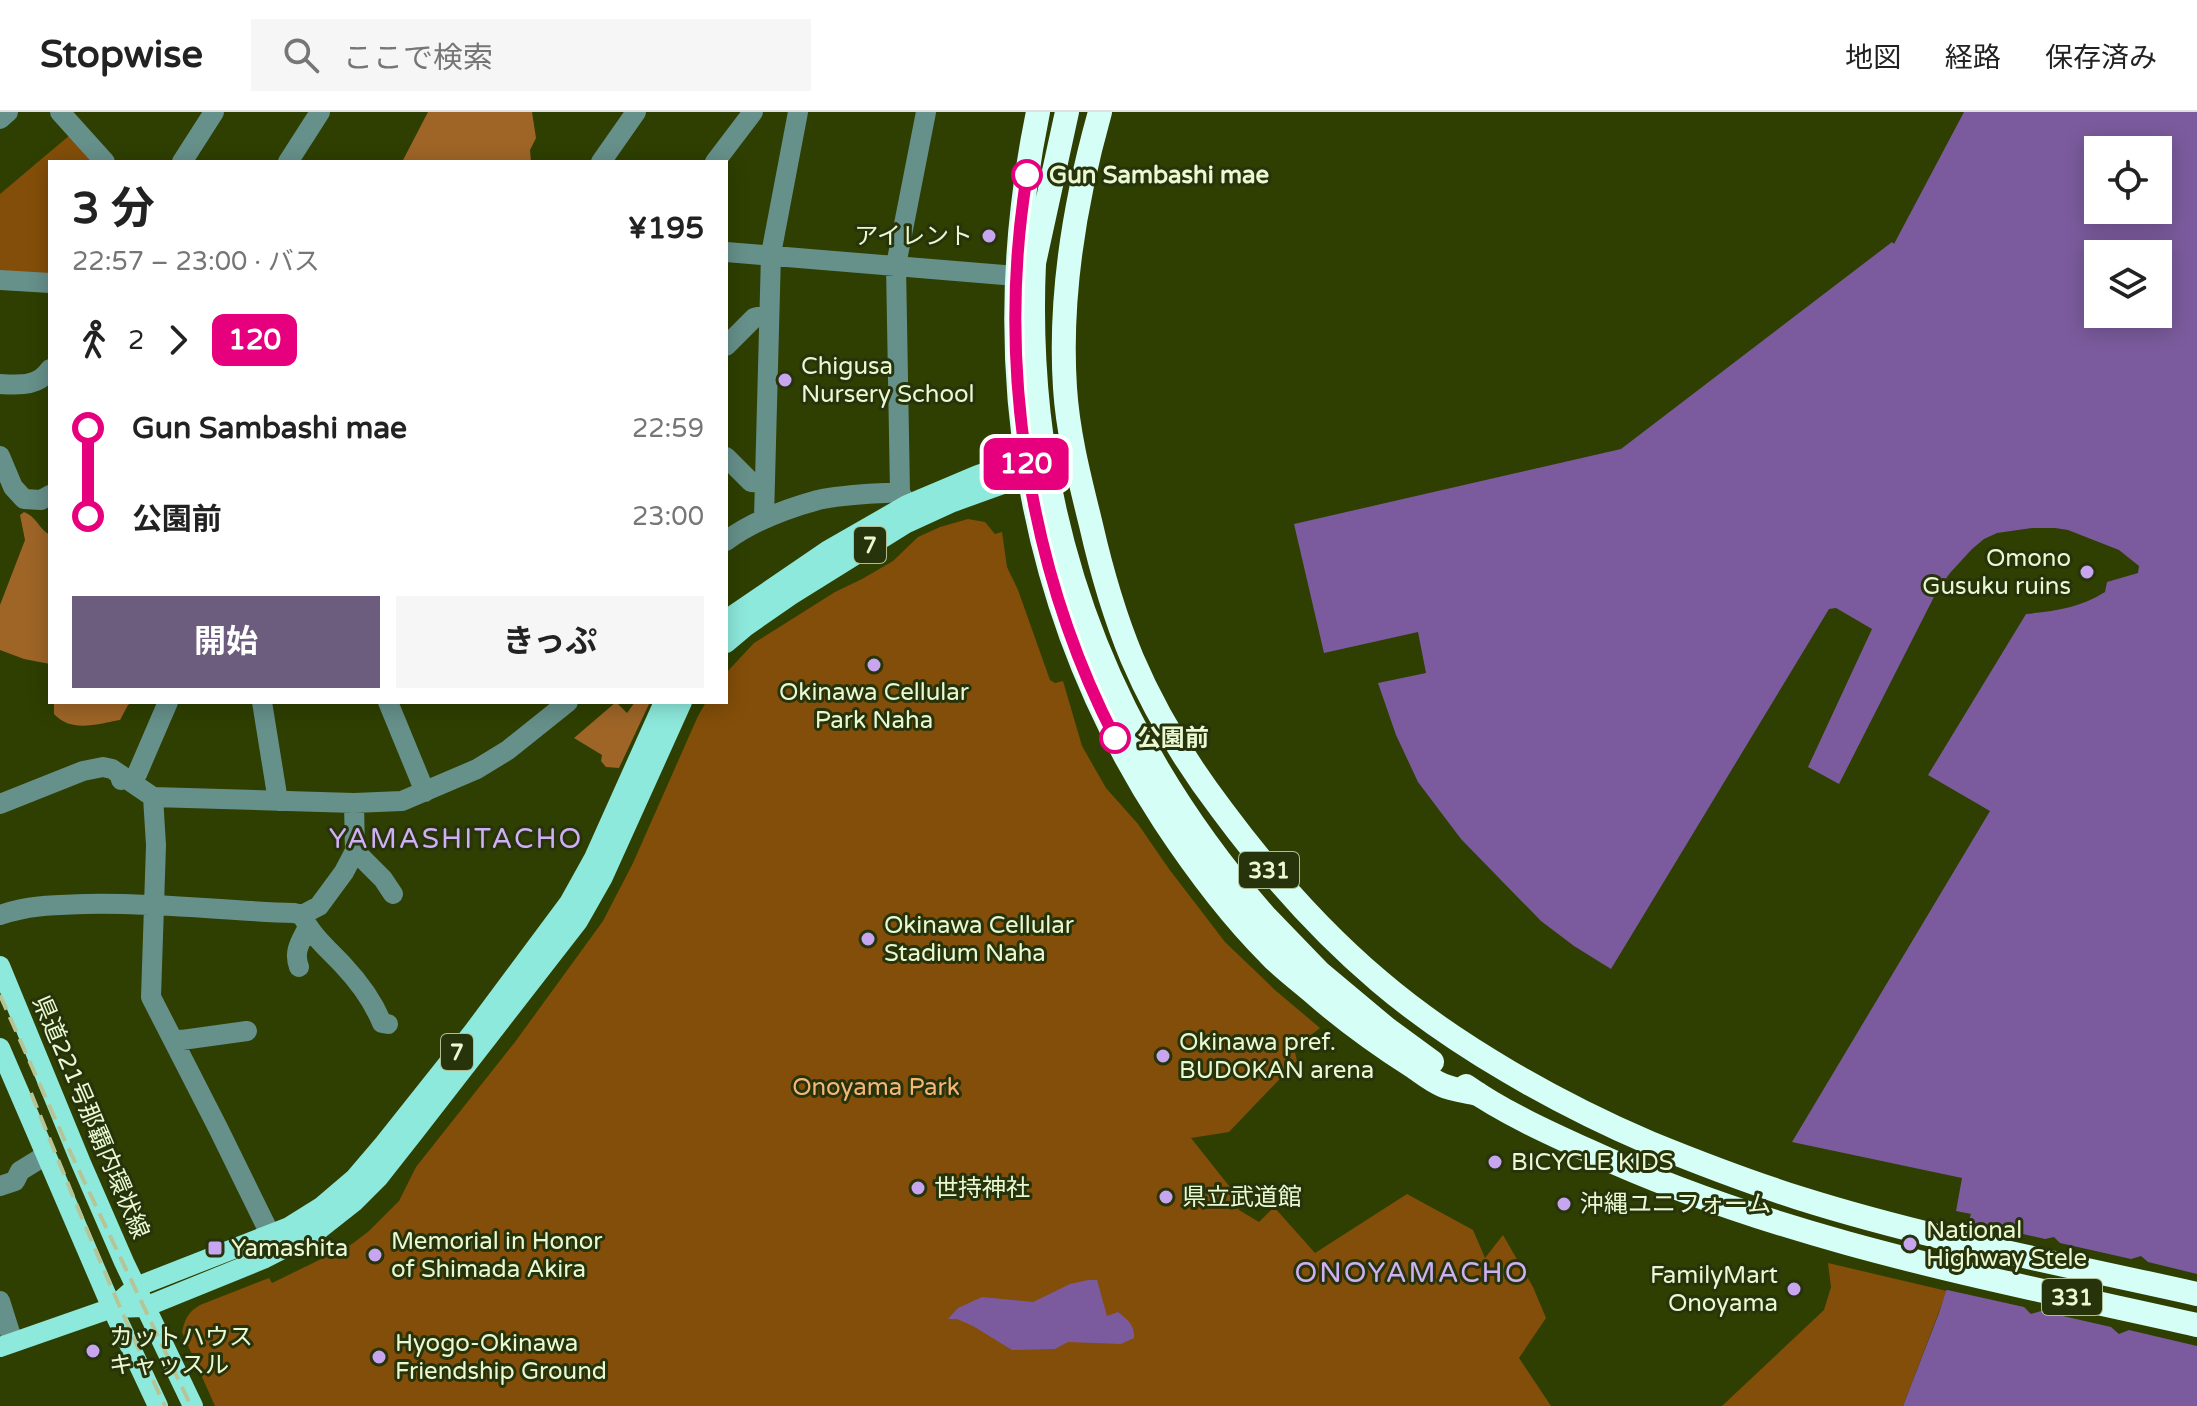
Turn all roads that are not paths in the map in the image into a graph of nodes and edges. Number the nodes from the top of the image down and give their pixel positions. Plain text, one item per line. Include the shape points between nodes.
1 (8, 112) edge
2 (60, 112) edge
3 (320, 112) edge
4 (636, 112) edge
5 (753, 112) edge
6 (798, 112) edge
7 (926, 112) edge
8 (1038, 112) edge
9 (1053, 112) edge
10 (1067, 112) edge
11 (1100, 112) edge
12 (206, 115) edge
13 (0, 119) edge
14 (103, 160) edge
15 (183, 160) edge
16 (289, 160) edge
17 (602, 160) edge
18 (717, 160) edge
19 (728, 252) edge
20 (771, 254) junction
21 (896, 265) junction
22 (1025, 269) junction
23 (0, 280) edge
24 (48, 283) edge
25 (769, 314) junction
26 (728, 344) edge
27 (48, 371) edge
28 (0, 384) edge
29 (1072, 447) junction
30 (0, 456) edge
31 (728, 459) edge
32 (1027, 466) junction
33 (765, 483) junction
34 (48, 496) edge
35 (903, 498) junction
36 (764, 518) junction
37 (728, 540) edge
38 (728, 619) edge
39 (728, 641) edge
40 (167, 704) edge
41 (262, 704) edge
42 (389, 704) edge
43 (561, 704) edge
44 (663, 704) edge
45 (681, 704) edge
46 (124, 779) junction
47 (425, 792) junction
48 (153, 797) junction
49 (278, 801) junction
50 (354, 803) junction
51 (0, 804) edge
52 (355, 851) junction
53 (393, 894) dead end
54 (154, 904) junction
55 (0, 915) edge
56 (305, 921) junction
57 (0, 966) edge
58 (299, 967) dead end
59 (388, 1024) dead end
60 (247, 1031) dead end
61 (173, 1039) junction
62 (0, 1048) edge
63 (1478, 1094) junction
64 (46, 1155) junction
65 (0, 1186) edge
66 (270, 1234) junction
67 (136, 1287) junction
68 (2197, 1294) edge
69 (0, 1301) edge
70 (145, 1307) junction
71 (112, 1308) junction
72 (2197, 1325) edge
73 (7, 1345) edge
74 (158, 1406) edge
75 (193, 1406) edge

1 - 13 street
2 - 14 street
3 - 16 street
4 - 17 street
5 - 18 street
6 - 20 street
7 - 21 street
8 - 22 highway, 331 via 1022,202
9 - 22 highway, 331
10 - 22 highway
11 - 29 highway, 331 via 1065,299 1065,388
12 - 15 street
19 - 20 street
20 - 21 street
20 - 25 street
21 - 22 street
21 - 35 street
22 - 32 highway, 331 via 1017,368
22 - 63 highway, 331, bridge via 1042,444 1055,517 1080,605 1114,689 1156,767 1211,850 1320,973
23 - 24 street
25 - 26 street via 754,318
25 - 33 street
27 - 28 street via 30,384
29 - 32 main road, 7
29 - 68 highway, 331 via 1102,572 1132,658 1169,732 1246,843 1287,890 1380,982 1431,1021 1583,1112 1799,1198 1955,1240
30 - 34 street via 24,499
31 - 33 street via 751,482
32 - 35 main road, 7
32 - 39 main road, 7 via 905,524
32 - 63 highway, 331 via 1052,579 1094,692 1179,844 1270,956 1320,998 1379,1046 1441,1085
33 - 36 street
35 - 36 street via 820,500
35 - 38 main road, 7
36 - 37 street
40 - 46 street via 137,774
41 - 49 street
42 - 47 street
43 - 47 street via 508,750
44 - 66 main road, 7 via 590,866 550,930 355,1178 321,1207
45 - 70 main road, 7 via 586,908 378,1178 340,1214 293,1245
46 - 48 street
46 - 51 street via 112,769 95,768
47 - 50 street via 391,803
48 - 49 street
48 - 54 street
49 - 50 street
50 - 52 street
52 - 53 street
52 - 56 street
54 - 55 street via 34,906
54 - 56 street via 294,913
54 - 61 street via 151,997
56 - 58 street via 295,957
56 - 59 street via 374,1003 382,1023
57 - 67 main road, 県道221号那覇内環状線
60 - 61 street
61 - 66 street
62 - 64 main road
63 - 72 highway, 331 via 1637,1174 1710,1200 1865,1248
64 - 65 street via 20,1171 15,1181
64 - 71 main road
66 - 67 main road, 7
67 - 70 main road, 県道221号那覇内環状線
67 - 71 main road, 7
69 - 73 street
70 - 71 main road, 7
70 - 75 main road, 県道221号那覇内環状線
71 - 73 main road, 7
71 - 74 main road

